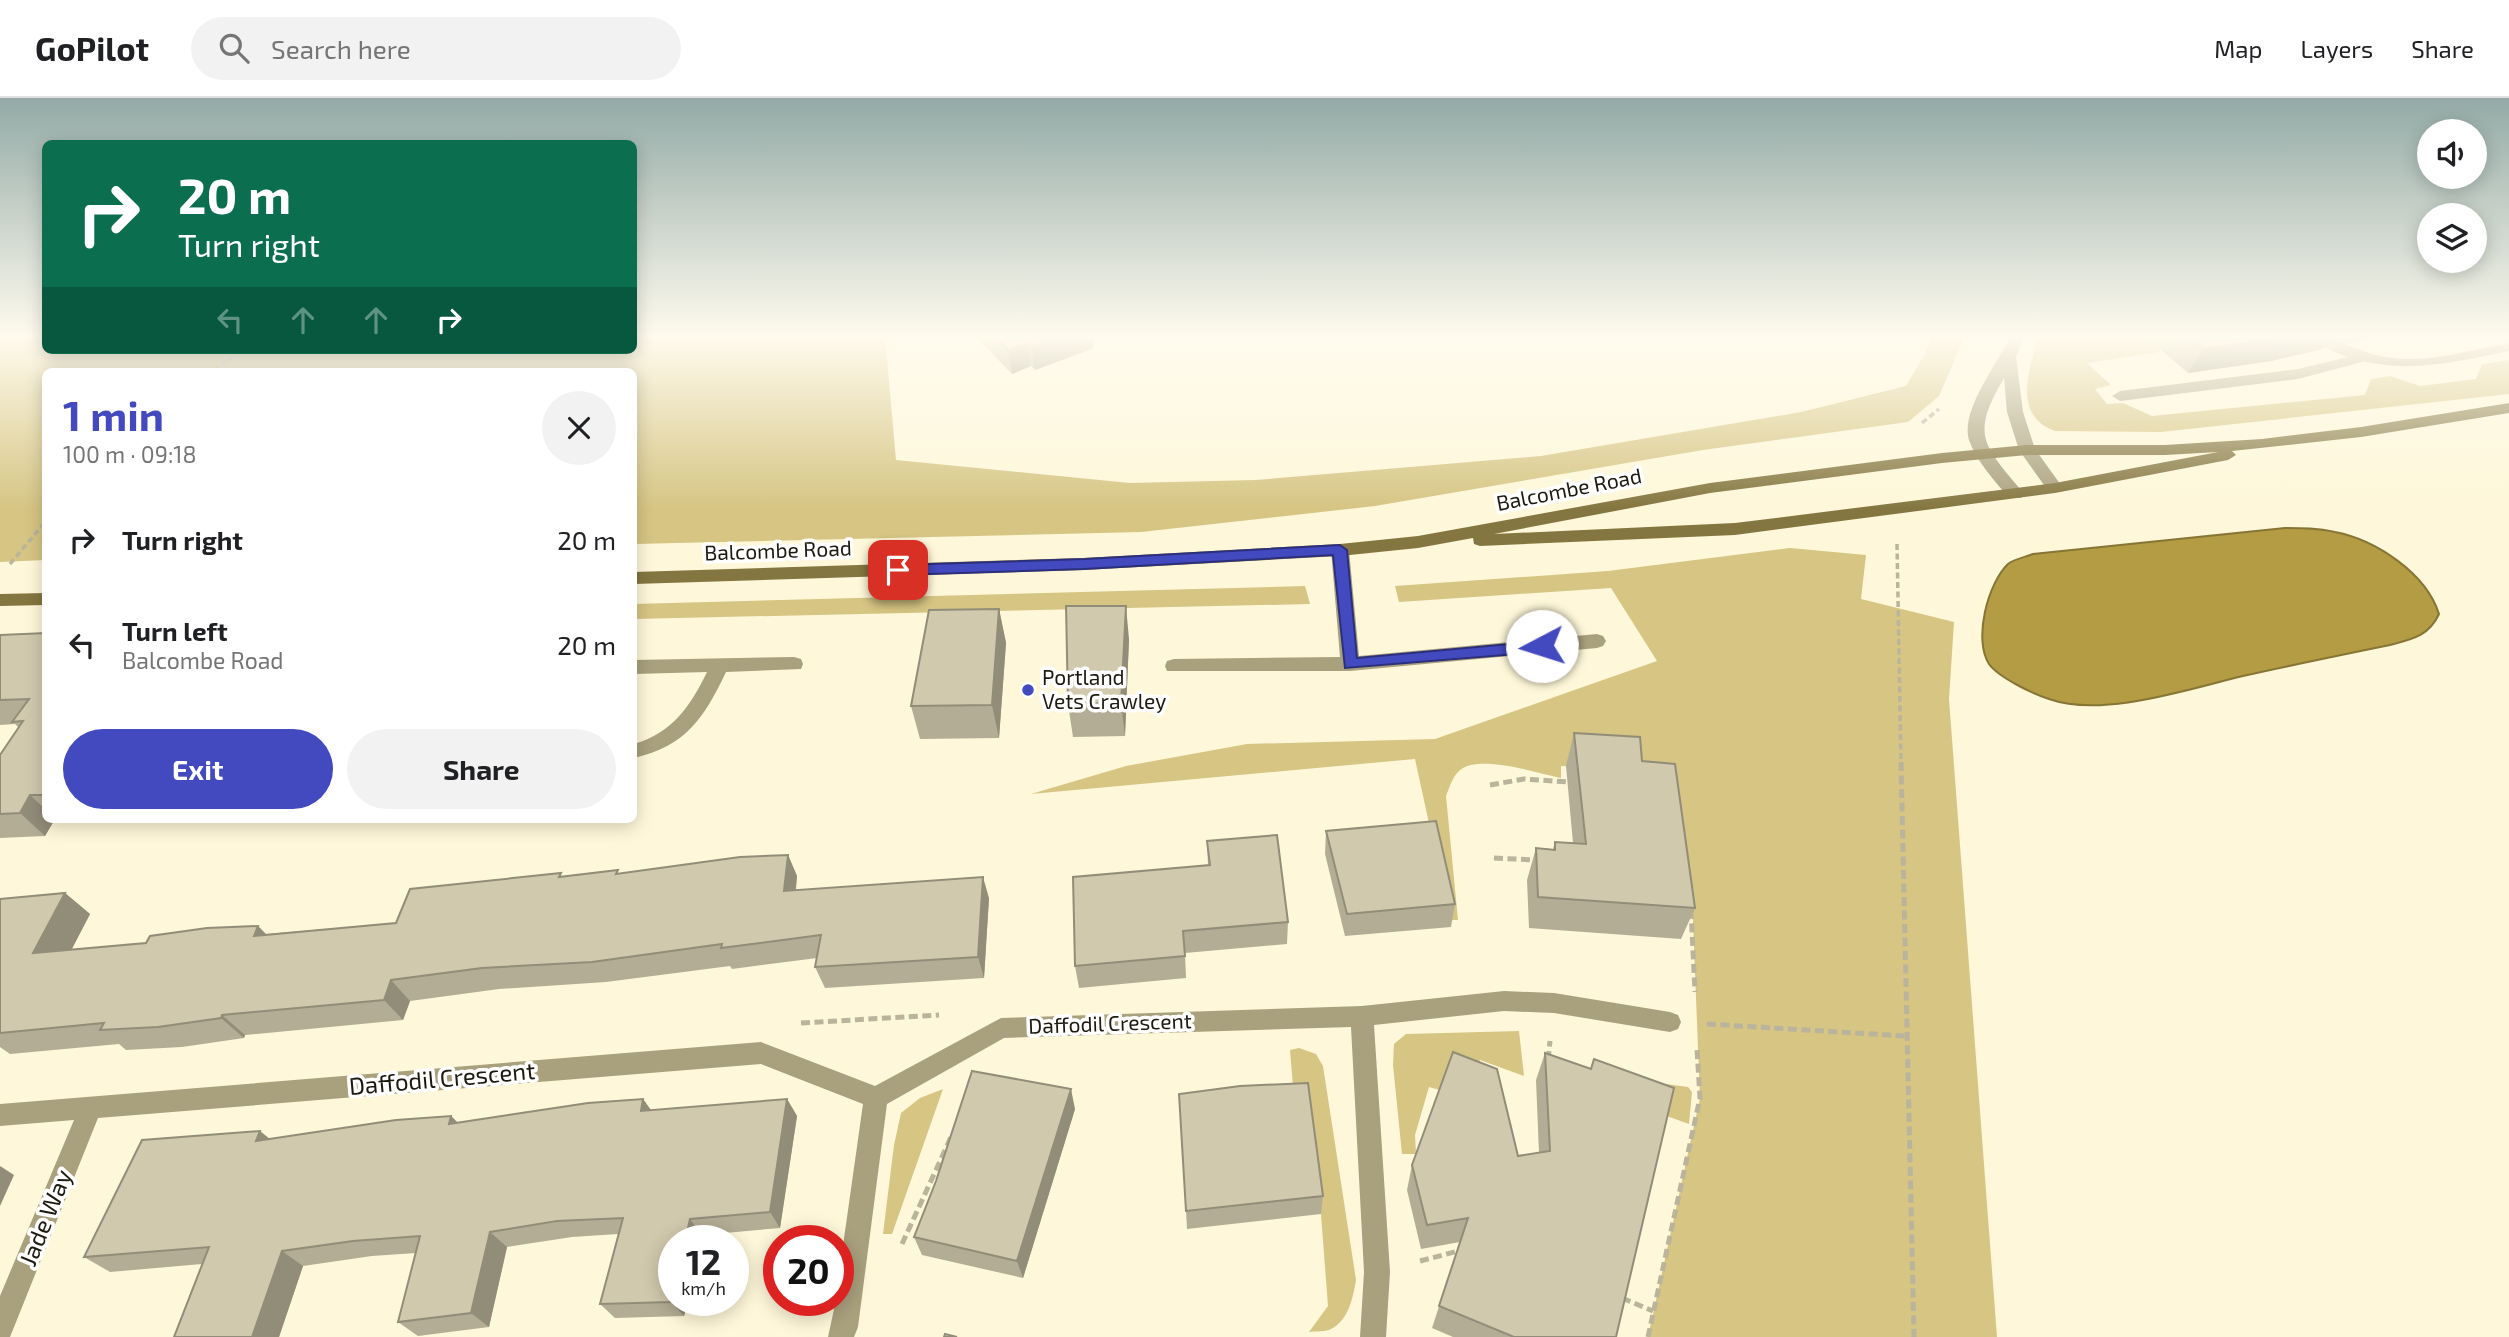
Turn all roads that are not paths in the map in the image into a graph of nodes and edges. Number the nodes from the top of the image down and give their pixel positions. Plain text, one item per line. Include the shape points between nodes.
1 (1988, 394) edge
2 (2013, 394) edge
3 (2138, 394) edge
4 (2120, 396) dead end
5 (2508, 409) edge
6 (2262, 444) junction
7 (2028, 450) junction
8 (1982, 454) junction
9 (2055, 488) junction
10 (2015, 494) junction
11 (1418, 542) junction
12 (1340, 550) junction
13 (637, 578) edge
14 (42, 599) edge
15 (0, 600) edge
16 (1597, 641) dead end
17 (794, 664) dead end
18 (1350, 664) junction
19 (720, 666) junction
20 (1174, 666) dead end
21 (637, 667) edge
22 (637, 750) edge
23 (1362, 1016) junction
24 (1670, 1021) road end
25 (876, 1098) junction
26 (91, 1107) junction
27 (0, 1115) edge
28 (0, 1328) edge
29 (841, 1337) edge
30 (1373, 1337) edge

1 - 8 street via 1975,416
2 - 7 street
3 - 4 street
5 - 6 main road, Balcombe Road
6 - 7 main road, Balcombe Road via 2165,450
6 - 9 main road via 2214,460
7 - 8 main road, Balcombe Road
7 - 9 street
8 - 10 street
8 - 11 main road, Balcombe Road via 1710,488
9 - 10 main road
10 - 11 main road via 1735,529
11 - 12 main road, Balcombe Road
12 - 13 main road, Balcombe Road via 1084,564
12 - 18 street
14 - 15 main road
16 - 18 street
17 - 19 street
18 - 20 street
19 - 21 street
19 - 22 street via 699,708 676,735
23 - 24 street, Daffodil Crescent via 1504,1002 1554,1003
23 - 25 street, Daffodil Crescent via 1001,1028
23 - 30 street via 1377,1272
25 - 26 street, Daffodil Crescent via 761,1053
25 - 29 street
26 - 27 street, Daffodil Crescent
26 - 28 street, Jade Way

